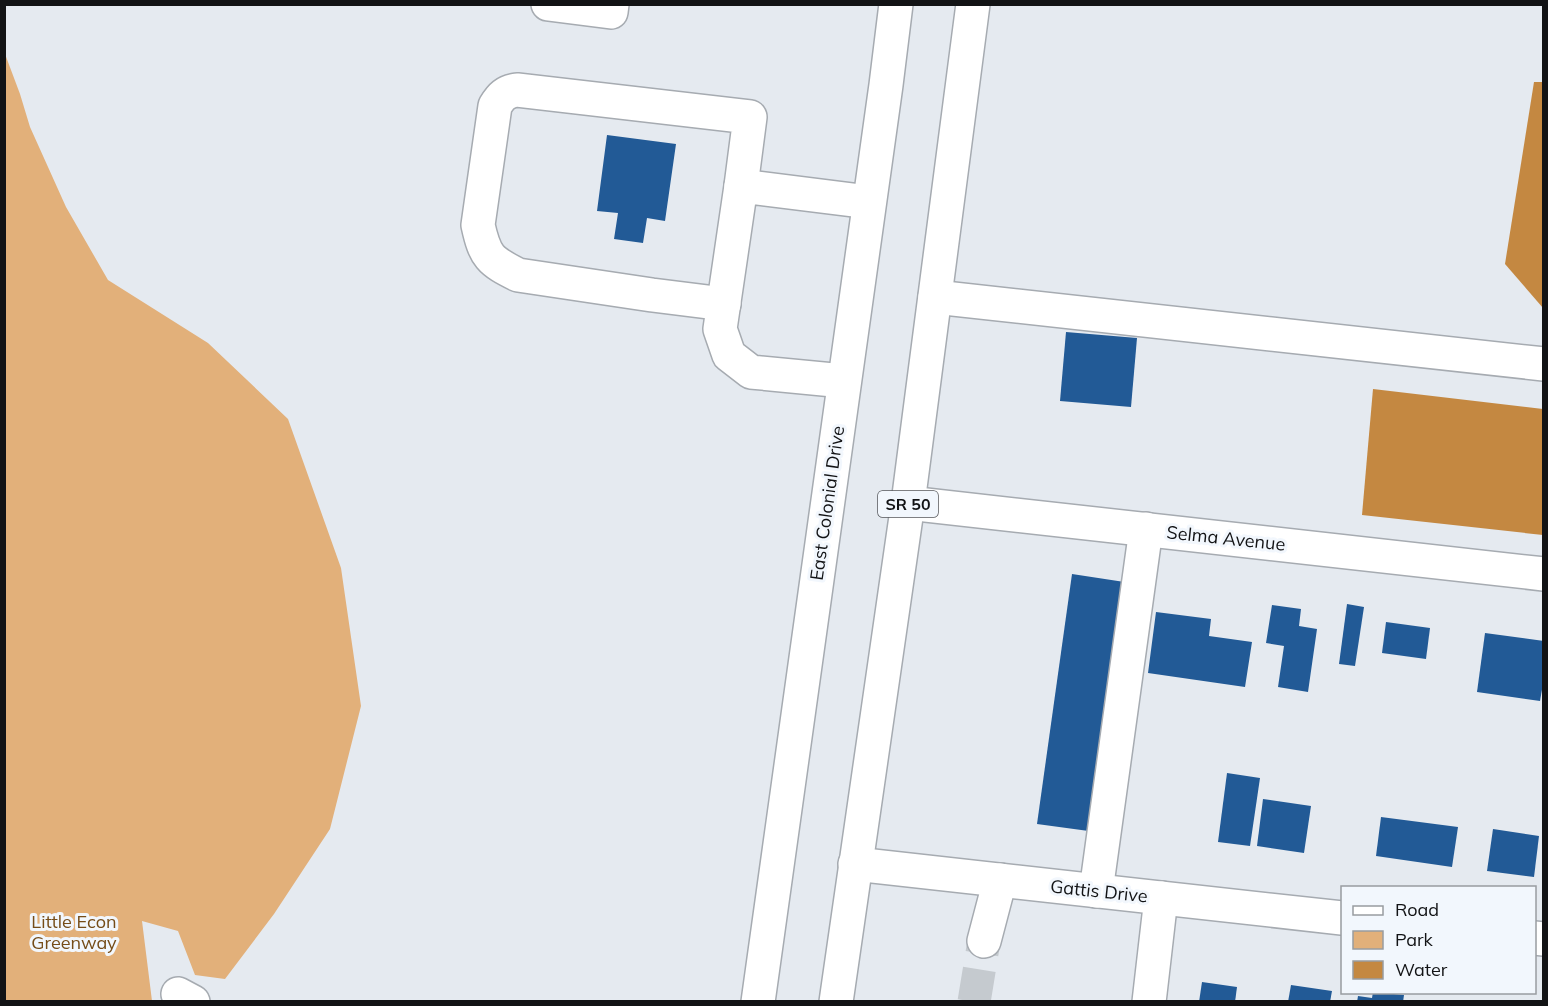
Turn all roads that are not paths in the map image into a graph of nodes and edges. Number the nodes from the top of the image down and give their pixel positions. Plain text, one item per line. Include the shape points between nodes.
1 (548, 4) edge
2 (612, 4) edge
3 (896, 4) edge
4 (973, 4) edge
5 (741, 186) junction
6 (869, 202) junction
7 (935, 297) junction
8 (724, 304) junction
9 (1544, 364) edge
10 (844, 381) junction
11 (908, 503) junction
12 (1146, 529) junction
13 (1544, 574) edge
14 (855, 864) junction
15 (1000, 880) junction
16 (1096, 891) junction
17 (1161, 898) junction
18 (1341, 918) edge
19 (984, 940) tunnel mouth
20 (758, 1002) edge
21 (836, 1002) edge
22 (1149, 1002) edge

1 - 2 main road via 611,12
3 - 6 main road, East Colonial Drive
4 - 7 main road, SR 50
5 - 6 main road
5 - 8 main road
5 - 8 main road via 750,117 517,90 500,96 495,106 478,225 489,257 518,275
6 - 10 main road, East Colonial Drive
7 - 9 main road
7 - 11 main road, SR 50
8 - 10 main road via 720,329 729,355 751,372
10 - 20 main road, East Colonial Drive
11 - 12 main road, Selma Avenue
11 - 14 main road, SR 50
12 - 13 main road, Selma Avenue
12 - 16 main road
14 - 15 main road, Gattis Drive
14 - 21 main road, SR 50
15 - 16 main road, Gattis Drive
15 - 19 main road
16 - 17 main road, Gattis Drive
17 - 18 main road, Gattis Drive
17 - 22 main road

